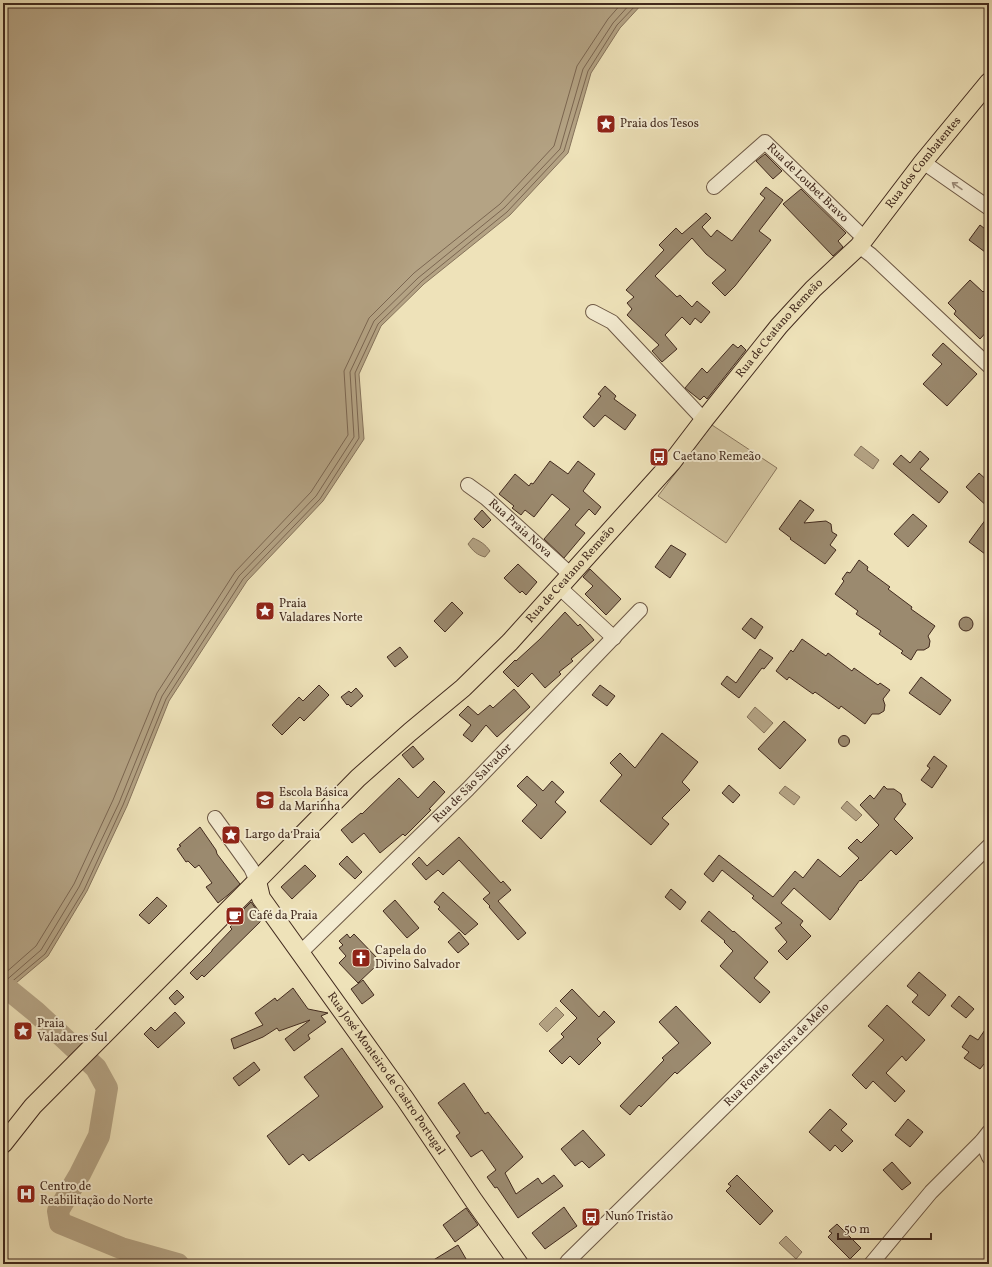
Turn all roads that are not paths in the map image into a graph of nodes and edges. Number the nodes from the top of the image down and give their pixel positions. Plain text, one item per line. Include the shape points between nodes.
1 (989, 82) edge
2 (923, 162) junction
3 (714, 187) dead end
4 (989, 208) edge
5 (862, 242) junction
6 (593, 312) dead end
7 (989, 366) edge
8 (704, 420) junction
9 (468, 485) dead end
10 (565, 581) junction
11 (640, 610) dead end
12 (614, 638) junction
13 (215, 818) dead end
14 (989, 846) edge
15 (257, 881) junction
16 (300, 953) junction
17 (986, 1136) edge
18 (3, 1144) edge
19 (989, 1157) edge
20 (519, 1264) edge
21 (566, 1264) edge
22 (871, 1264) edge

1 - 2 main road, Rua dos Combatentes
4 -> 2 street
2 - 5 main road, Rua dos Combatentes
3 - 5 street, Rua de Loubet Bravo via 765,142
5 - 7 street, Rua de Loubet Bravo via 871,255
5 - 8 main road, Rua de Ceatano Remeão via 779,326
6 - 8 street via 612,322
8 - 10 main road, Rua de Ceatano Remeão via 672,462
9 - 10 street, Rua Praia Nova via 486,498
10 - 12 street, Rua Praia Nova
10 - 15 main road, Rua de Ceatano Remeão via 474,678 358,778
11 - 12 street, Rua de São Salvador
12 - 16 street, Rua de São Salvador via 468,789
13 - 15 street via 251,868
14 - 21 street, Rua Fontes Pereira de Melo
15 - 16 main road, Rua José Monteiro de Castro Portugal via 262,898
15 - 18 main road, Rua de Ceatano Remeão via 33,1106
16 - 20 main road, Rua José Monteiro de Castro Portugal
17 - 19 street
17 - 22 street via 931,1192

